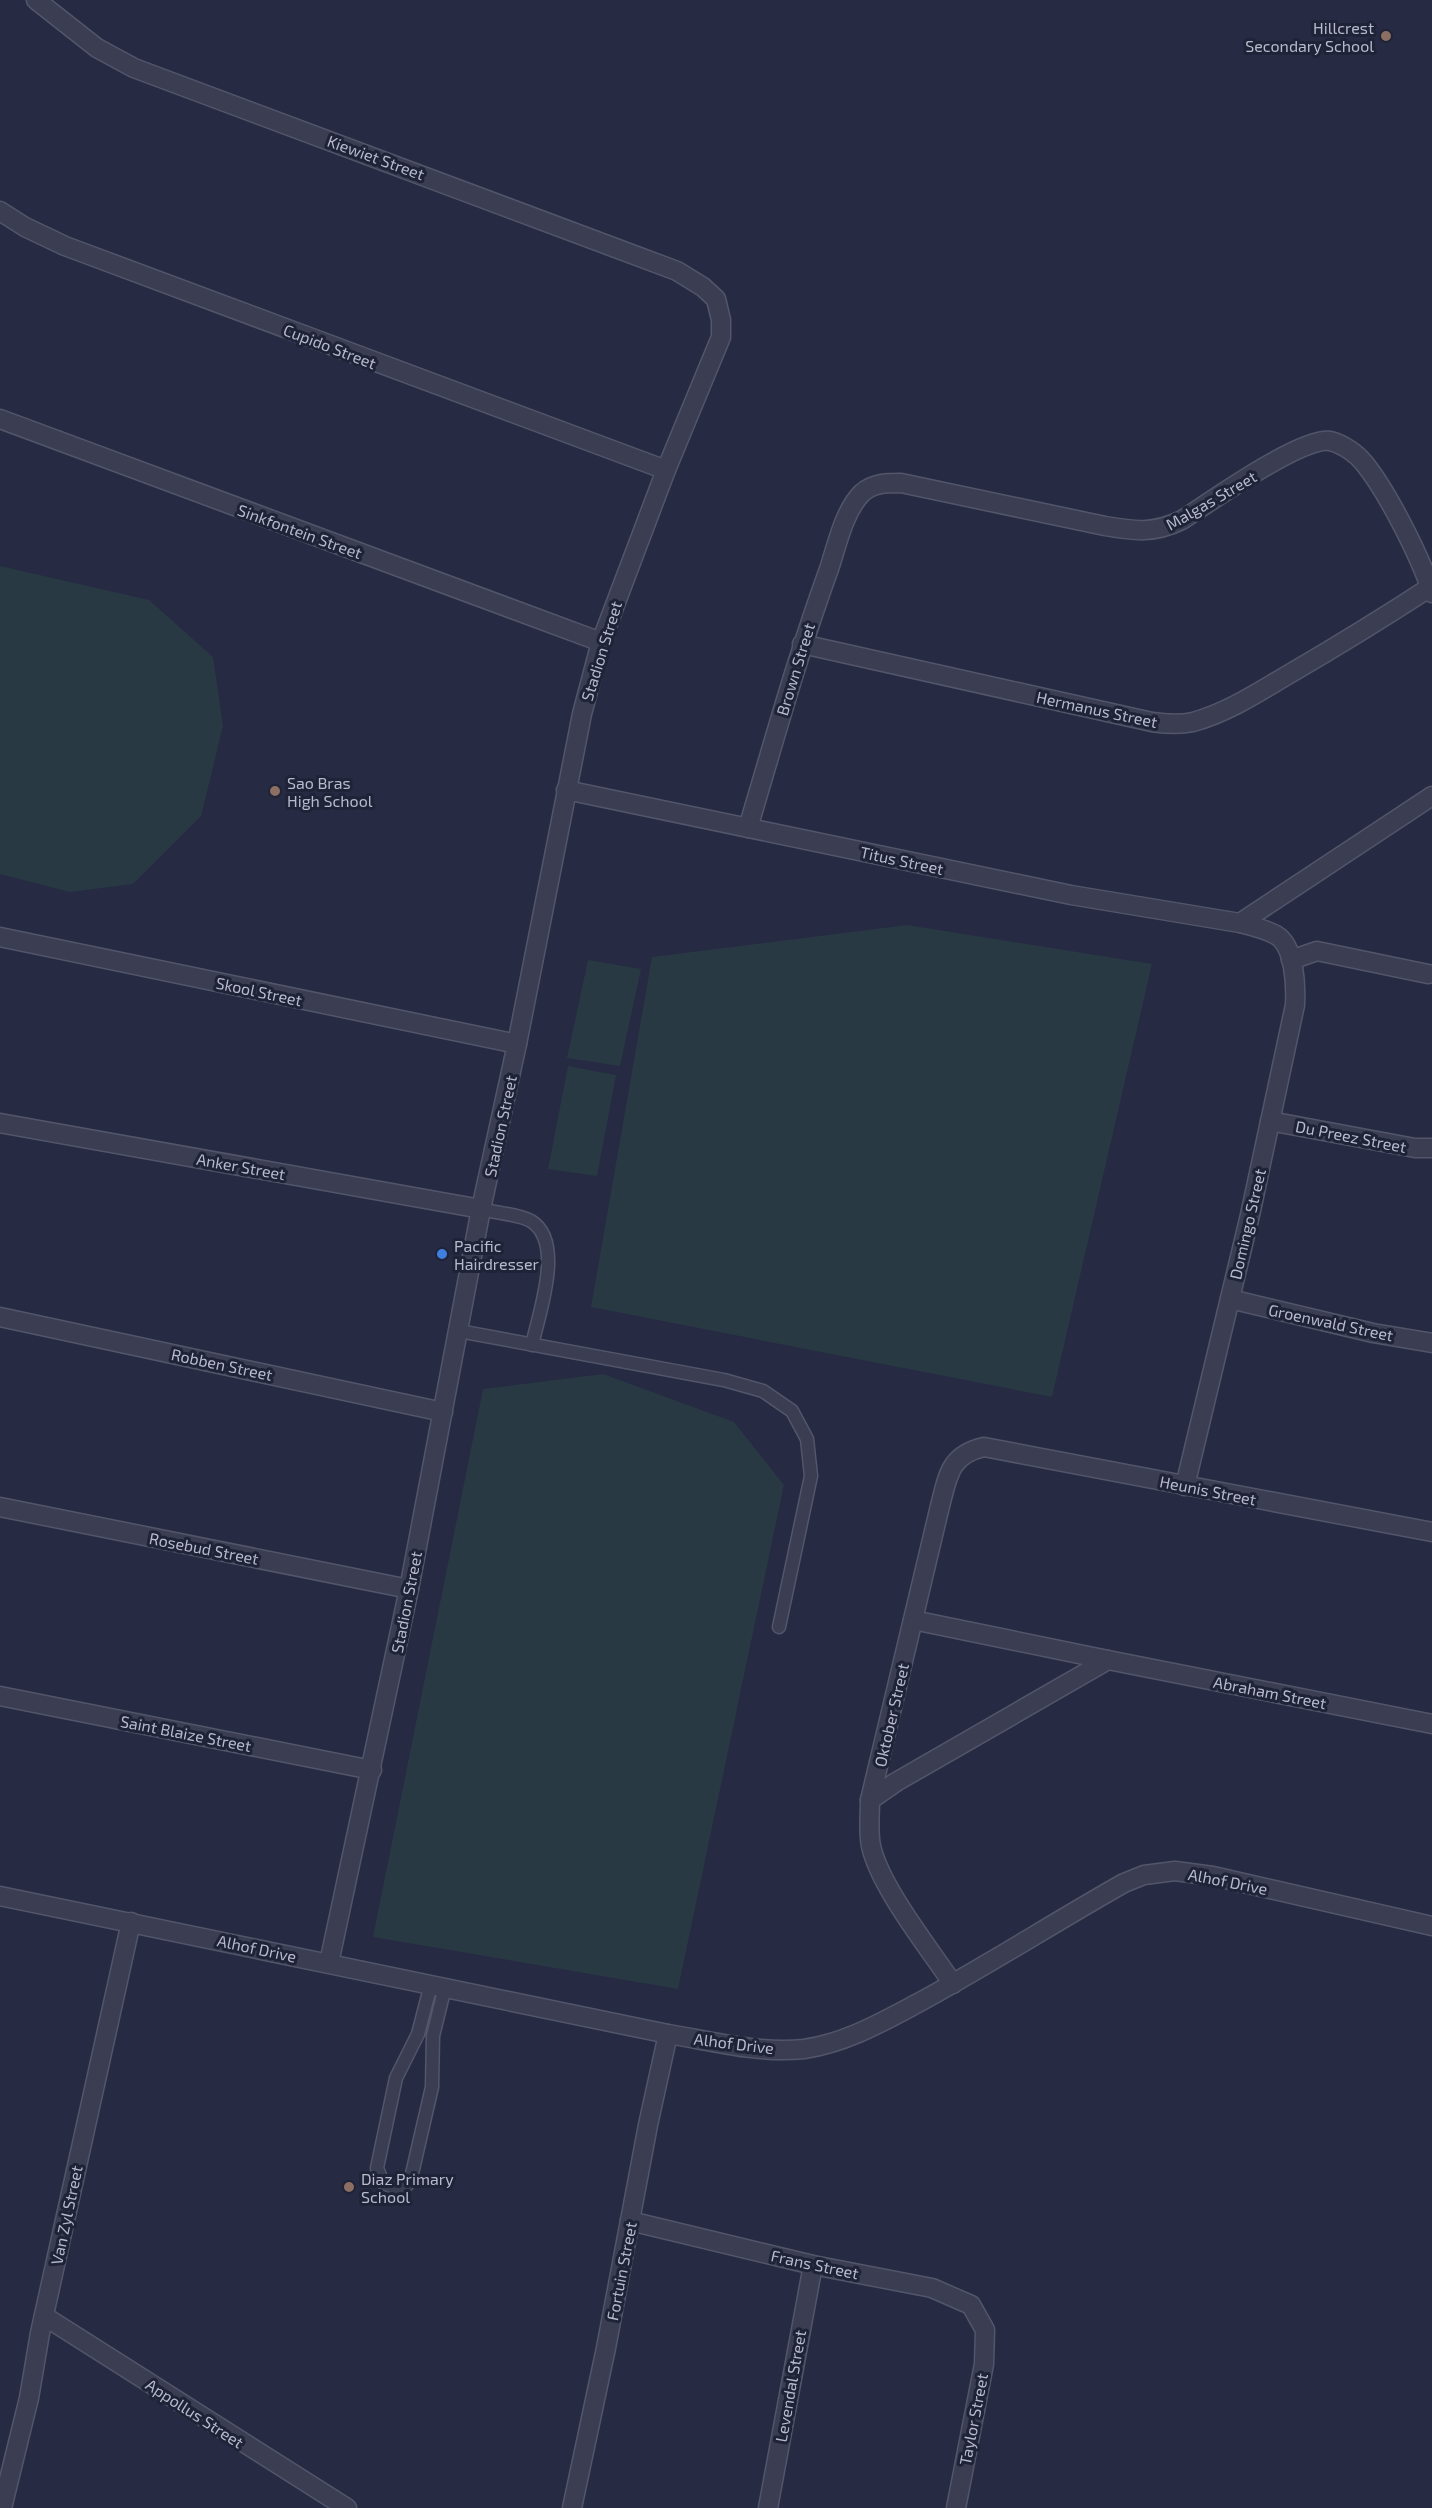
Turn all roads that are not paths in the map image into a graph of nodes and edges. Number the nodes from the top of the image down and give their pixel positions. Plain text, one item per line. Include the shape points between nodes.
1 (36, 0) edge
2 (0, 211) edge
3 (719, 305) joint
4 (0, 419) edge
5 (666, 470) junction
6 (850, 513) joint
7 (1431, 589) edge
8 (601, 642) junction
9 (802, 644) junction
10 (566, 790) junction
11 (1432, 796) edge
12 (748, 828) junction
13 (1240, 923) junction
14 (0, 937) edge
15 (1291, 960) junction
16 (1428, 975) dead end
17 (517, 1044) junction
18 (1270, 1120) junction
19 (0, 1123) edge
20 (1432, 1148) edge
21 (481, 1209) junction
22 (1230, 1299) junction
23 (0, 1317) edge
24 (459, 1331) junction
25 (1432, 1343) edge
26 (532, 1345) junction
27 (443, 1412) junction
28 (984, 1447) joint
29 (1185, 1486) junction
30 (0, 1507) edge
31 (1432, 1532) edge
32 (409, 1589) junction
33 (913, 1620) junction
34 (779, 1627) dead end
35 (1108, 1660) junction
36 (0, 1696) edge
37 (1432, 1724) edge
38 (372, 1770) junction
39 (870, 1800) junction
40 (0, 1896) edge
41 (131, 1922) junction
42 (1432, 1926) edge
43 (329, 1963) junction
44 (953, 1984) junction
45 (438, 1986) junction
46 (668, 2034) junction
47 (630, 2221) junction
48 (813, 2265) junction
49 (44, 2316) junction
50 (985, 2330) joint
51 (3, 2508) edge
52 (347, 2508) edge
53 (572, 2508) edge
54 (768, 2508) edge
55 (956, 2508) edge

1 - 3 street, Kiewiet Street via 97,48 134,68 667,267 704,287
2 - 5 street, Cupido Street via 65,246
3 - 5 street, Stadion Street via 721,337
4 - 8 street, Sinkfontein Street
5 - 8 street, Stadion Street
6 - 7 street, Malgas Street via 861,494 872,486 901,483 1105,526 1162,530 1302,447 1330,441 1352,451 1365,463 1406,533
6 - 9 street, Brown Street
7 - 9 street, Hermanus Street via 1216,715 1171,724
8 - 10 street, Stadion Street
9 - 12 street, Brown Street
10 - 12 street, Titus Street
10 - 17 street, Stadion Street
11 - 13 street
12 - 13 street, Titus Street via 1071,895
13 - 15 street, Titus Street via 1278,936
14 - 17 street, Skool Street
15 - 16 street via 1317,951
15 - 18 street, Domingo Street via 1295,1005
17 - 21 street, Stadion Street
18 - 20 street, Du Preez Street
18 - 22 street, Domingo Street
19 - 21 street, Anker Street
21 - 24 street, Stadion Street
21 - 26 lane via 530,1220 542,1230 548,1245 549,1264
22 - 25 street, Groenwald Street
22 - 29 street, Domingo Street
23 - 27 street, Robben Street
24 - 26 lane
24 - 27 street, Stadion Street
26 - 34 lane via 724,1380 763,1391 792,1411 807,1438 811,1476
27 - 32 street, Stadion Street
28 - 29 street, Heunis Street
28 - 33 street, Oktober Street via 961,1456 949,1474
29 - 31 street, Heunis Street
30 - 32 street, Rosebud Street
32 - 38 street, Stadion Street
33 - 35 street, Abraham Street
33 - 39 street, Oktober Street
35 - 37 street, Abraham Street
35 - 39 street
36 - 38 street, Saint Blaize Street
38 - 43 street, Stadion Street
39 - 44 street, Oktober Street via 875,1861
40 - 41 street, Alhof Drive
41 - 43 street, Alhof Drive
41 - 49 street, Van Zyl Street
42 - 44 street, Alhof Drive via 1213,1876 1175,1871 1124,1883
43 - 45 street, Alhof Drive
44 - 46 street, Alhof Drive via 867,2030 805,2049 743,2046
45 - 45 lane via 432,2087 411,2178 400,2189 383,2183 377,2168 396,2078
45 - 46 street, Alhof Drive
46 - 47 street, Fortuin Street
47 - 48 street, Frans Street
47 - 53 street, Fortuin Street
48 - 50 street, Frans Street via 932,2288 971,2305
48 - 54 street, Levendal Street
49 - 51 street, Van Zyl Street
49 - 52 street, Appollus Street
50 - 55 street, Taylor Street via 984,2364

